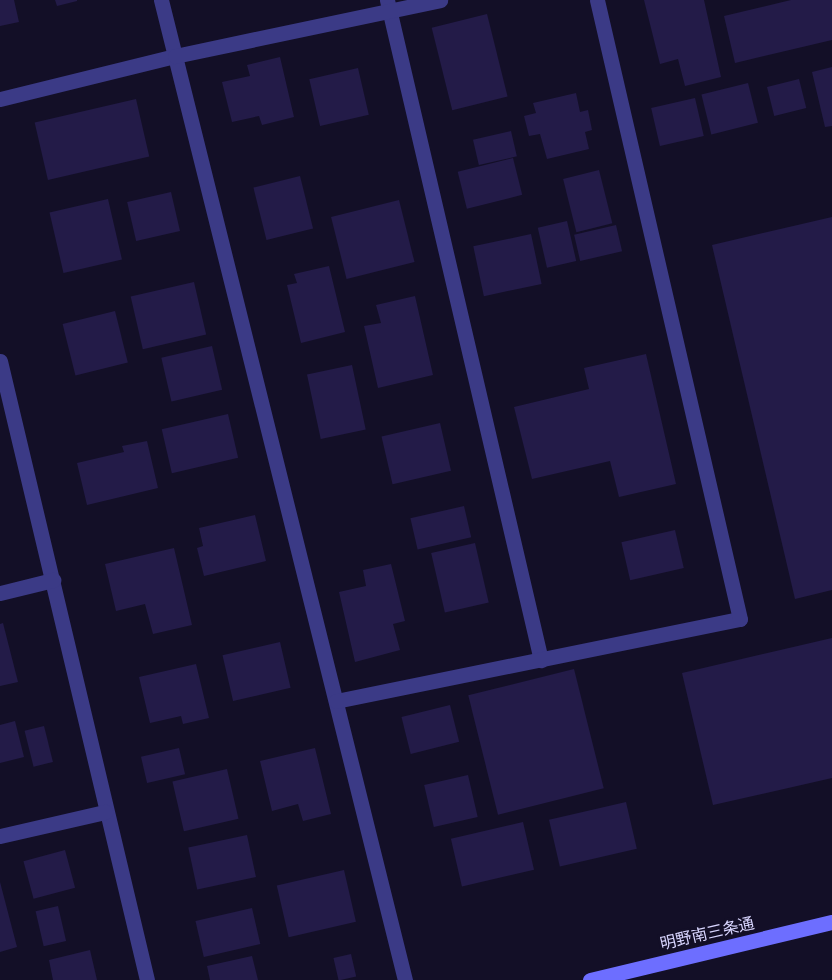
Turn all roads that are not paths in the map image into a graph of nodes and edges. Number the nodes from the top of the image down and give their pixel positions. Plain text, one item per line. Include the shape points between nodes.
1 (161, 0) edge
2 (440, 0) edge
3 (597, 0) edge
4 (389, 6) edge
5 (175, 56) junction
6 (0, 99) edge
7 (0, 361) edge
8 (53, 580) junction
9 (0, 593) edge
10 (541, 660) junction
11 (336, 701) junction
12 (105, 812) junction
13 (0, 836) edge
14 (832, 922) edge
15 (147, 980) edge
16 (405, 980) edge
17 (590, 980) edge

1 - 5 street
2 - 4 street
3 - 10 street via 740,619
4 - 5 street
4 - 10 street
5 - 6 street
5 - 11 street
7 - 8 street
8 - 9 street
8 - 12 street
10 - 11 street
11 - 16 street
12 - 13 street
12 - 15 street
14 - 17 street, 明野南三条通

